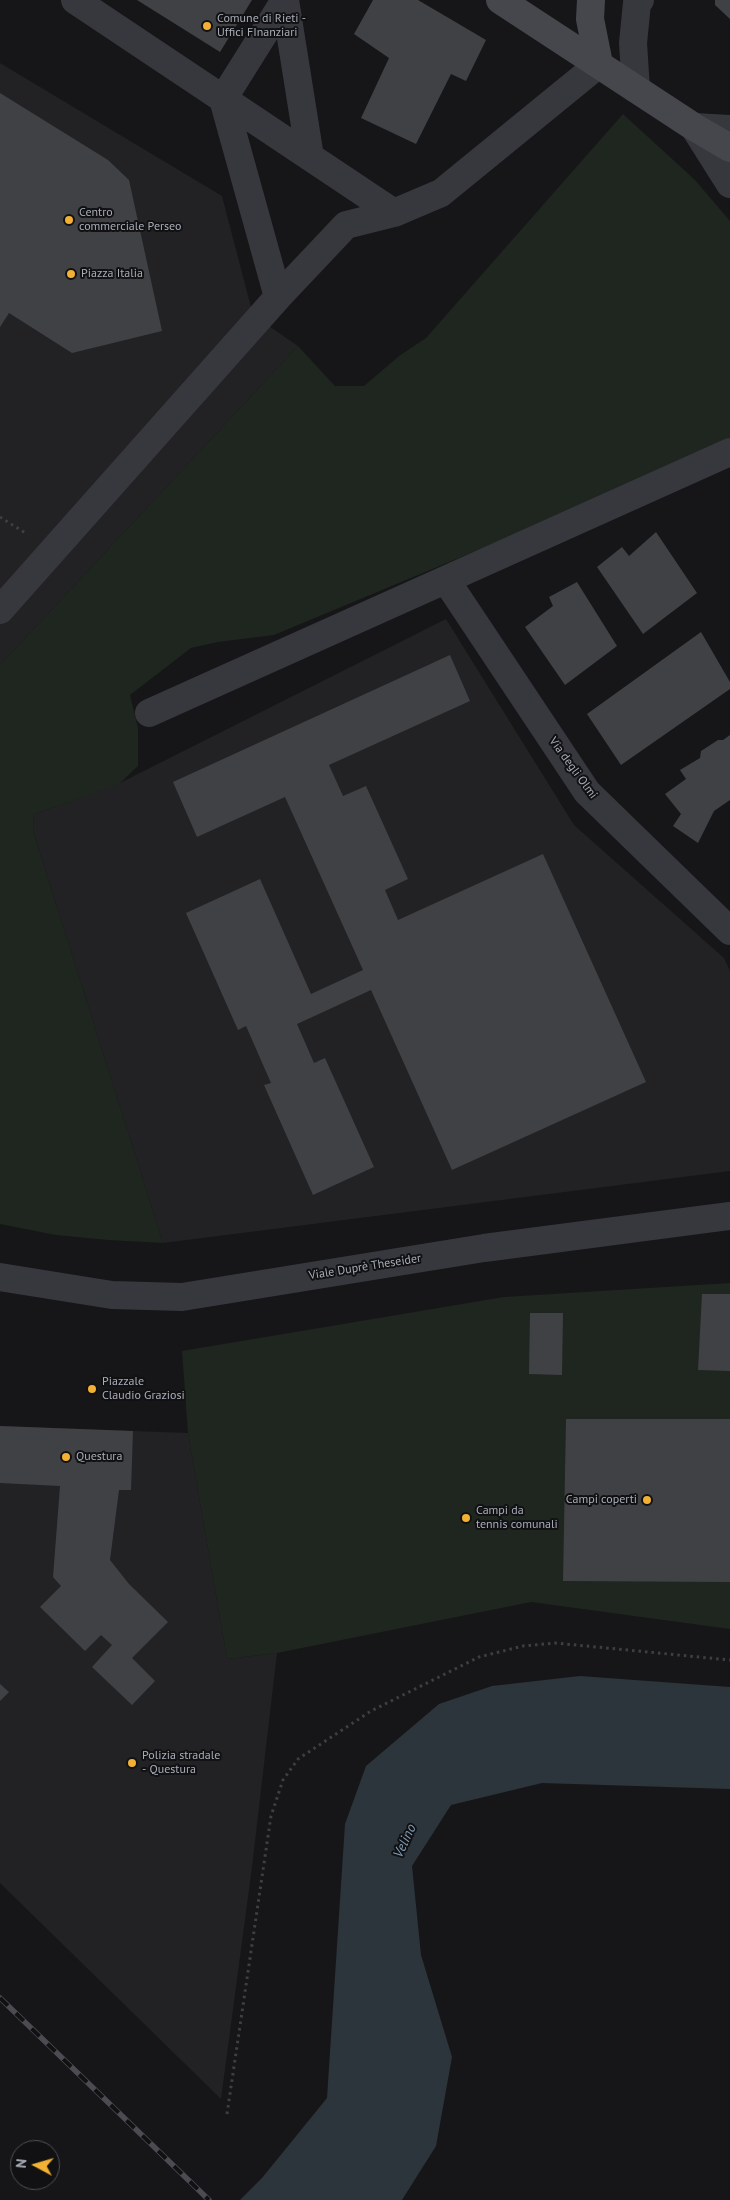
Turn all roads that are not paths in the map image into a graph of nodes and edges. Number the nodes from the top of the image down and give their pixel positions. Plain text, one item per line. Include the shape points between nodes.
1 (75, 0) edge
2 (285, 0) edge
3 (500, 0) edge
4 (591, 0) edge
5 (640, 0) edge
6 (599, 64) junction
7 (636, 89) junction
8 (223, 99) junction
9 (694, 127) junction
10 (730, 129) edge
11 (730, 148) edge
12 (310, 157) junction
13 (730, 184) edge
14 (394, 213) junction
15 (278, 297) junction
16 (730, 452) edge
17 (446, 580) junction
18 (0, 610) edge
19 (149, 713) dead end
20 (730, 931) edge
21 (730, 1216) edge
22 (0, 1277) edge

1 - 8 street
2 - 8 street
2 - 12 street
3 - 6 main road
4 - 6 main road via 590,19
5 - 7 street via 633,42
6 - 7 main road
6 - 14 street via 441,193
7 - 9 main road
8 - 12 street
8 - 15 street
9 - 10 street
9 - 11 main road
9 - 13 street
12 - 14 street
14 - 15 street via 346,225
15 - 18 street
16 - 17 street
17 - 19 street
17 - 20 street, Via degli Olmi via 587,792
21 - 22 street, Viale Duprè Theseider via 484,1248 182,1297 112,1295

